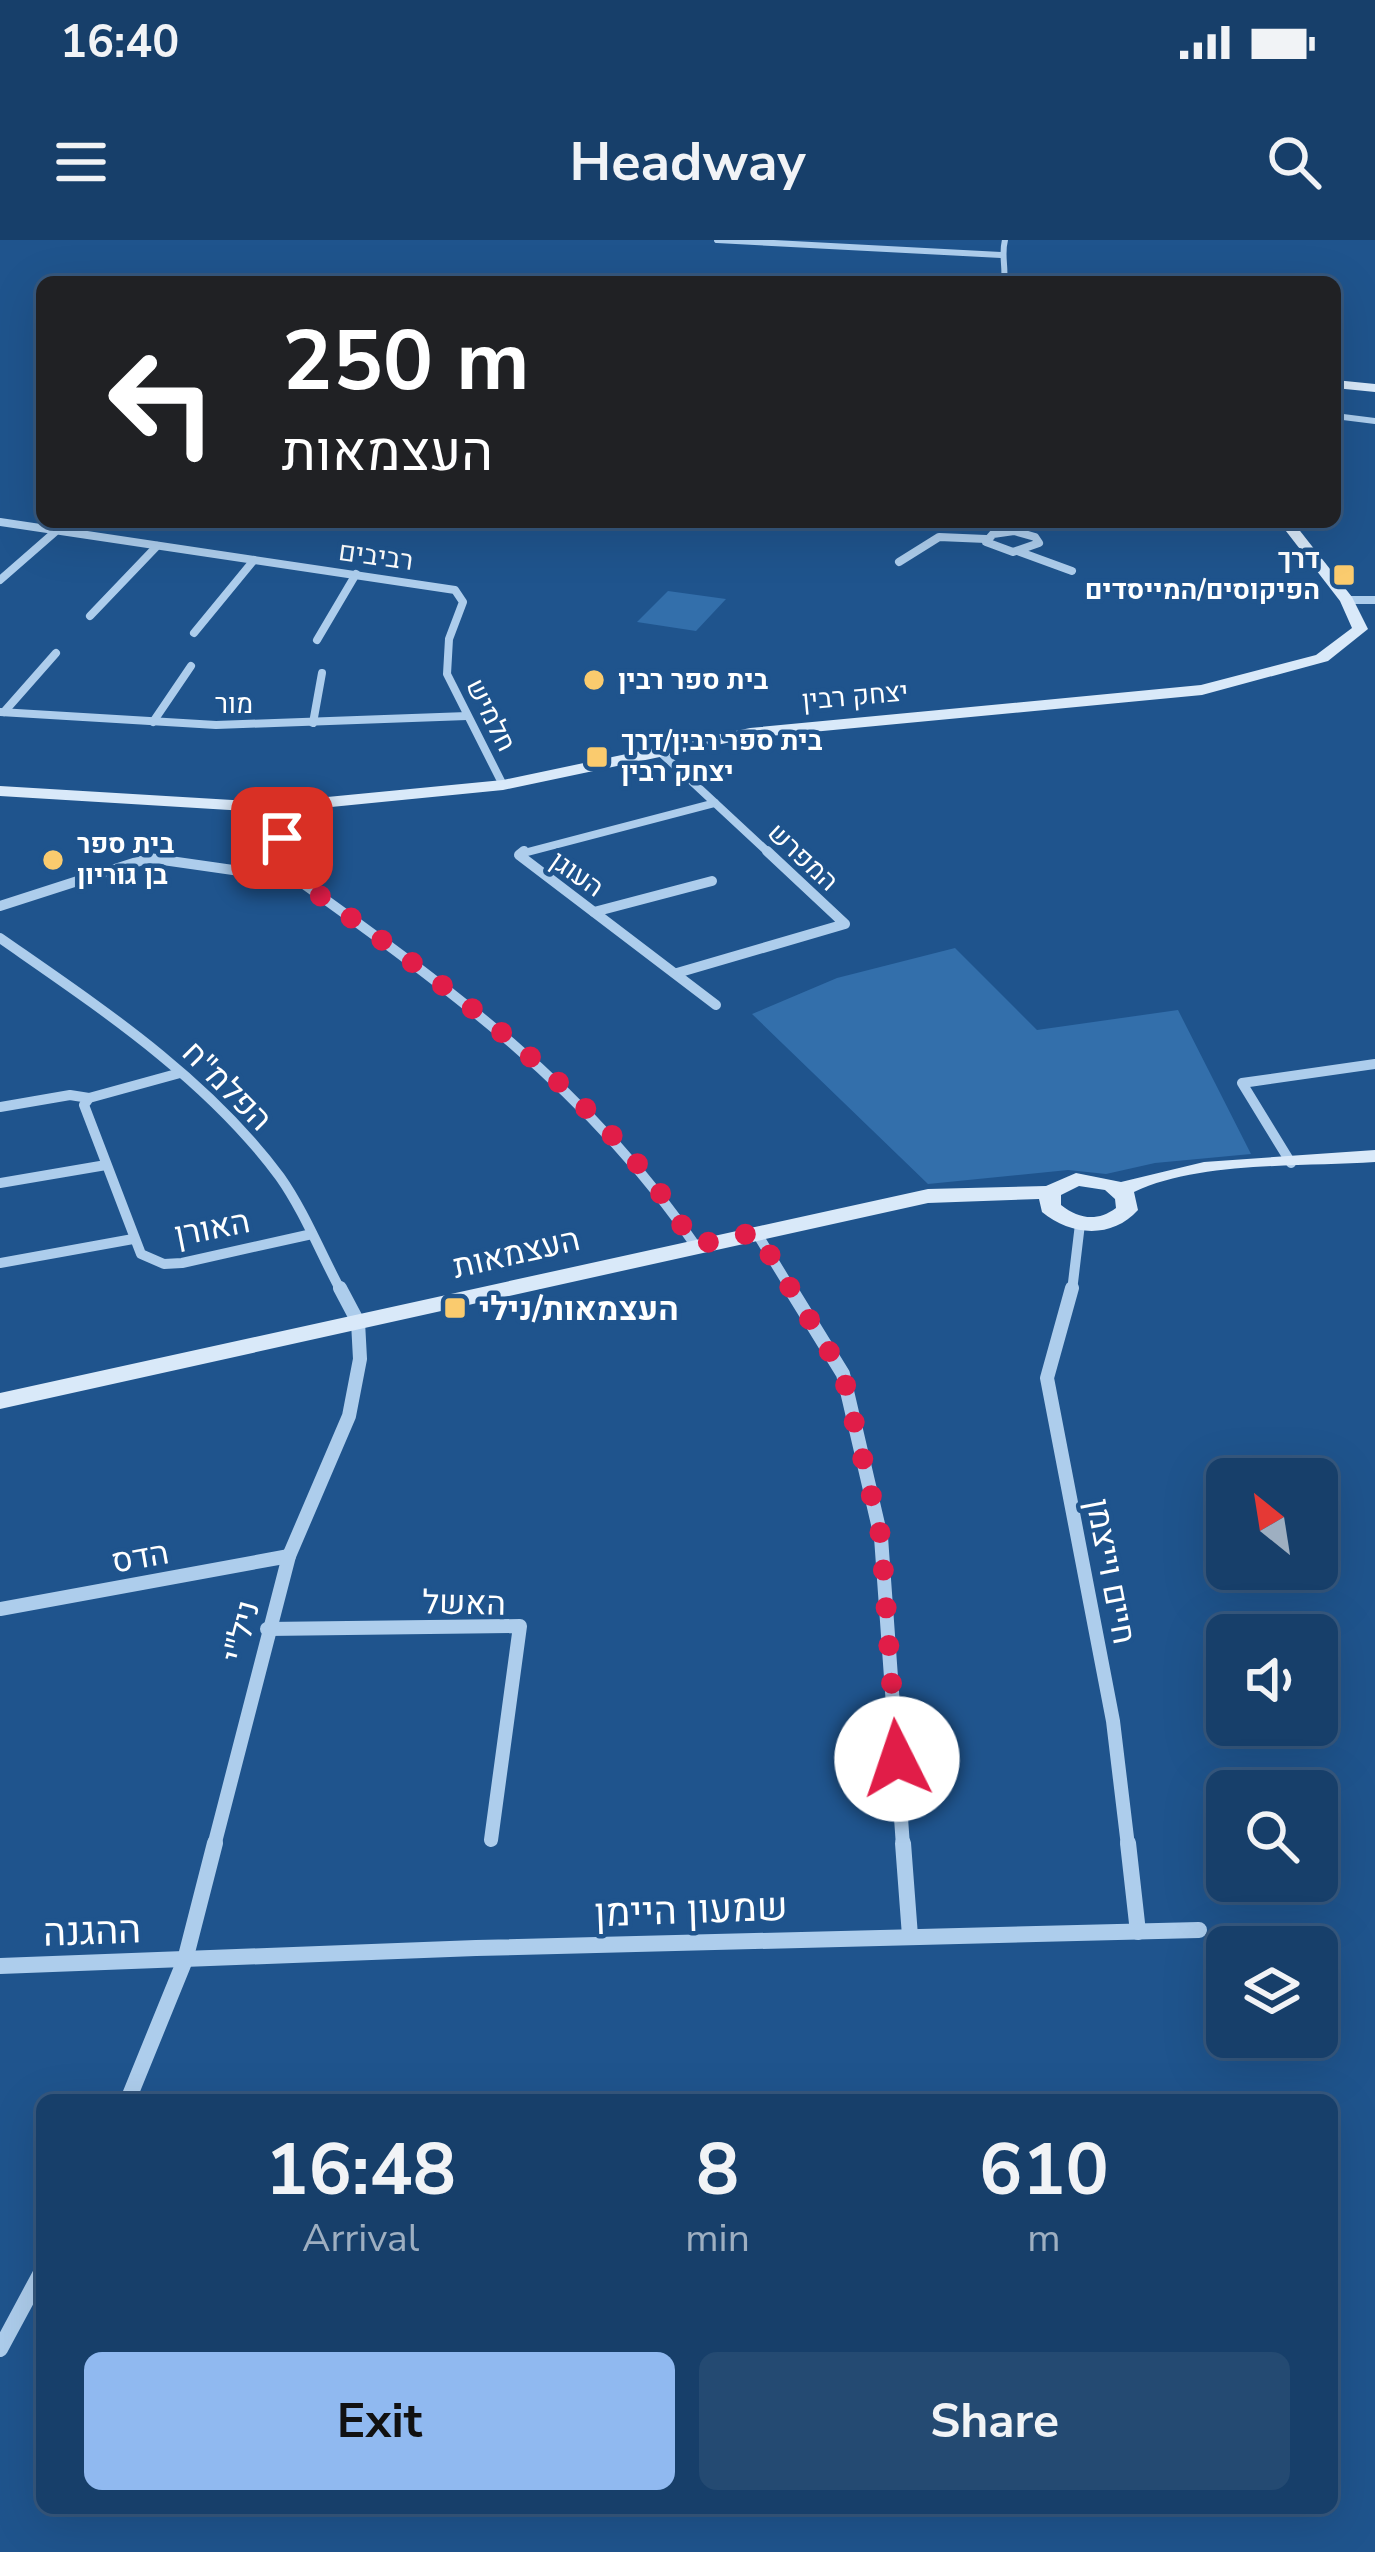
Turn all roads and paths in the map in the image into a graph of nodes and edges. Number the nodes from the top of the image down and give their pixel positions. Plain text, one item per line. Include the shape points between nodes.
1 (717, 240) edge
2 (1005, 240) edge
3 (1001, 255) junction
4 (1005, 276) edge
5 (1341, 385) edge
6 (1375, 388) edge
7 (1341, 417) edge
8 (1375, 421) edge
9 (0, 522) edge
10 (1032, 528) edge
11 (1291, 528) edge
12 (55, 532) junction
13 (1029, 534) junction
14 (986, 539) junction
15 (157, 546) junction
16 (1019, 551) junction
17 (254, 560) junction
18 (899, 562) dead end
19 (1072, 571) dead end
20 (356, 574) junction
21 (0, 580) edge
22 (459, 596) joint
23 (1346, 600) junction
24 (1375, 600) edge
25 (90, 616) dead end
26 (1368, 632) edge
27 (194, 633) dead end
28 (317, 640) dead end
29 (56, 653) dead end
30 (191, 666) dead end
31 (322, 673) dead end
32 (2, 712) edge
33 (467, 716) junction
34 (153, 722) junction
35 (313, 723) junction
36 (658, 750) junction
37 (503, 785) junction
38 (0, 791) edge
39 (314, 803) junction
40 (715, 803) junction
41 (253, 806) junction
42 (286, 823) junction
43 (287, 872) junction
44 (712, 881) dead end
45 (0, 906) edge
46 (595, 912) junction
47 (0, 938) edge
48 (677, 973) junction
49 (716, 1005) dead end
50 (1375, 1064) edge
51 (180, 1073) junction
52 (89, 1098) junction
53 (0, 1107) edge
54 (1375, 1156) edge
55 (1291, 1163) junction
56 (106, 1165) junction
57 (0, 1183) edge
58 (1121, 1190) junction
59 (1050, 1192) junction
60 (1080, 1224) junction
61 (756, 1232) junction
62 (312, 1234) junction
63 (133, 1239) junction
64 (695, 1245) junction
65 (0, 1263) edge
66 (358, 1322) junction
67 (0, 1401) edge
68 (289, 1556) junction
69 (0, 1609) edge
70 (267, 1629) junction
71 (491, 1840) dead end
72 (1199, 1930) dead end
73 (1138, 1932) junction
74 (910, 1936) junction
75 (185, 1960) junction
76 (0, 1966) edge
77 (130, 2094) edge
78 (36, 2282) edge
79 (0, 2349) edge

1 - 3 street
2 - 3 street
3 - 4 street
5 - 6 street
7 - 8 street
9 - 12 street, רביבים
10 - 13 street
11 - 23 street, יצחק רבין
12 - 15 street, רביבים
12 - 21 street
13 - 14 street
13 - 16 street via 1037,546
14 - 16 street
14 - 18 street via 949,532 916,544
15 - 17 street, רביבים
15 - 25 street
16 - 19 street
17 - 20 street, רביבים
17 - 27 street
20 - 22 street, רביבים
20 - 28 street
22 - 33 street, חלמיש via 445,660
23 - 24 street
23 - 26 street, יצחק רבין
26 - 36 street, יצחק רבין via 1322,658 1202,690 750,733
29 - 32 street
30 - 34 street
31 - 35 street
32 - 34 street, מור
33 - 35 street, מור
33 - 37 street, חלמיש
34 - 35 street, מור
36 - 37 street, יצחק רבין
36 - 40 street, המפרש
37 - 39 street, יצחק רבין
38 - 41 street
39 - 41 street, יצחק רבין via 289,794
39 - 42 street via 310,815
40 - 46 street, העוגן via 519,855
40 - 48 street, המפרש via 844,924
41 - 42 street via 258,819
42 - 43 street
43 - 45 street via 149,858
43 - 64 street via 452,992 552,1079 643,1170
44 - 46 street
46 - 48 street, העוגן
47 - 51 street, הפלמ"ח
48 - 49 street, העוגן
50 - 55 street via 1242,1084
51 - 52 street
51 - 62 street, הפלמ"ח via 281,1179
52 - 53 street
52 - 56 street, האורן via 84,1105
54 - 55 street
55 - 58 street via 1156,1177
56 - 57 street
56 - 63 street, האורן
58 - 59 street, העצמאות via 1076,1179
58 - 60 street via 1129,1204 1123,1216
59 - 60 street via 1057,1214
59 - 61 street, העצמאות via 928,1196
60 - 73 street, חיים וייצמן via 1071,1299 1047,1378 1113,1721
61 - 64 street, העצמאות
61 - 74 street via 843,1374 881,1537
62 - 63 street, האורן via 164,1264 141,1254
62 - 66 street, הפלמ"ח
63 - 65 street, האורן
64 - 66 street, העצמאות
66 - 67 street, העצמאות
66 - 68 street, ניל"י via 350,1416
68 - 69 street, הדס
68 - 70 street, ניל"י
70 - 71 street, האשל via 520,1626
70 - 75 street, ניל"י
72 - 73 street, שמעון היימן
73 - 74 street, שמעון היימן
74 - 75 street, שמעון היימן
75 - 76 street, ההגנה
75 - 77 street, ניל"י
78 - 79 street

